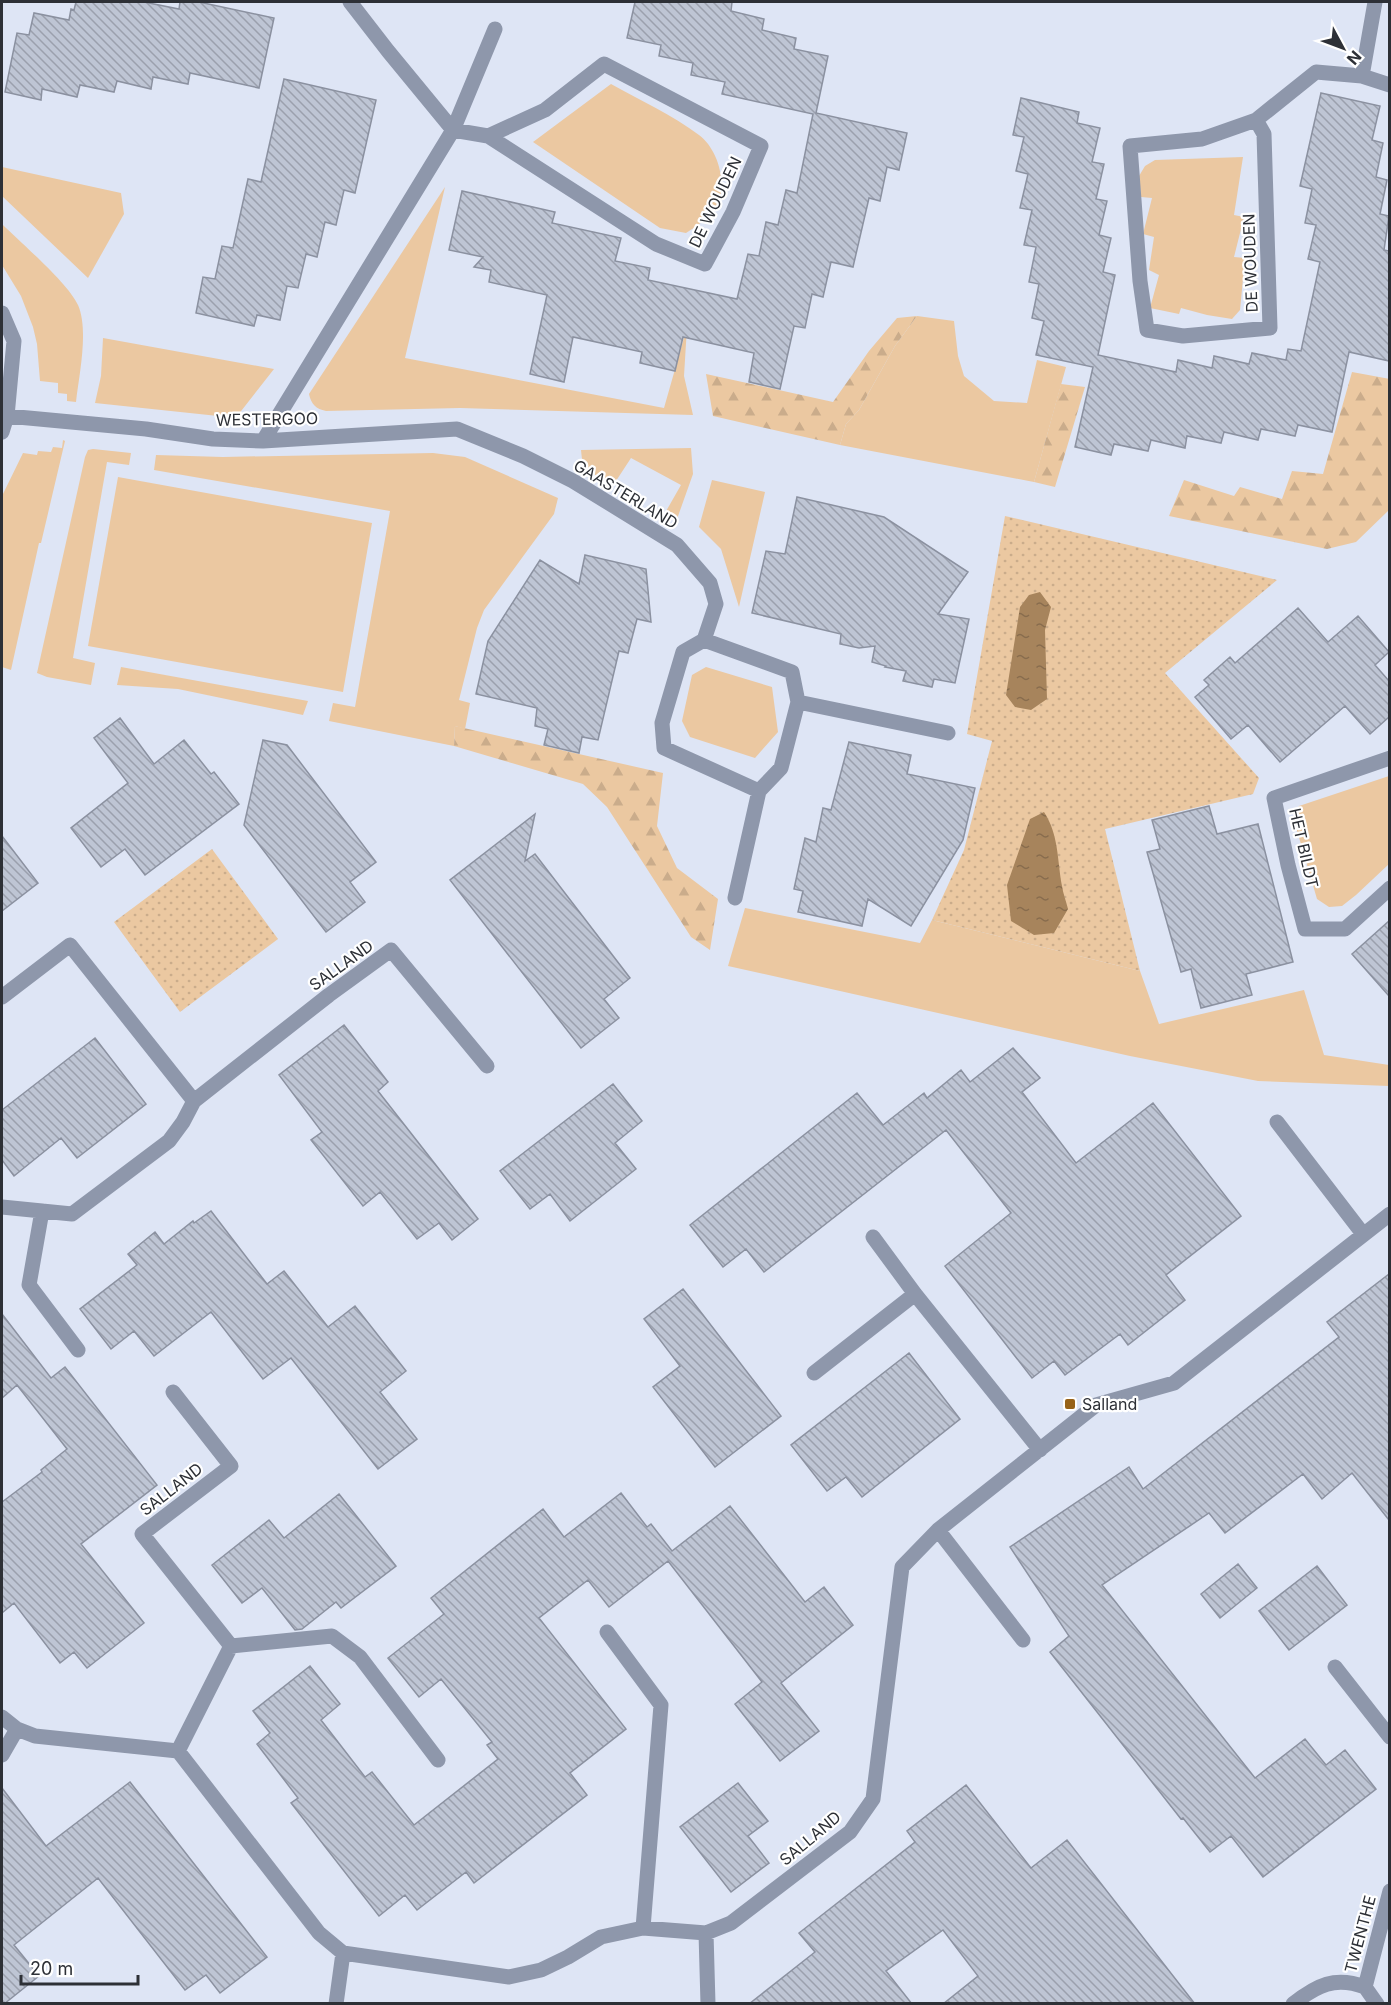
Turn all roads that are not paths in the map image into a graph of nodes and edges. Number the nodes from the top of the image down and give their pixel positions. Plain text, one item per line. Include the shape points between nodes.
1 (350, 2) edge
2 (1375, 2) edge
3 (495, 29) dead end
4 (1362, 76) junction
5 (1389, 85) edge
6 (1256, 120) junction
7 (453, 130) junction
8 (488, 136) junction
9 (2, 313) edge
10 (7, 416) junction
11 (2, 432) edge
12 (263, 441) junction
13 (524, 456) joint
14 (704, 639) junction
15 (798, 702) junction
16 (948, 733) dead end
17 (1389, 758) edge
18 (759, 791) junction
19 (1389, 888) edge
20 (735, 898) dead end
21 (2, 997) edge
22 (486, 1066) dead end
23 (194, 1101) junction
24 (1277, 1122) dead end
25 (2, 1207) edge
26 (42, 1211) junction
27 (1389, 1214) edge
28 (1363, 1234) junction
29 (873, 1237) dead end
30 (915, 1294) junction
31 (78, 1350) dead end
32 (814, 1373) dead end
33 (172, 1392) dead end
34 (1041, 1450) junction
35 (938, 1530) junction
36 (607, 1632) dead end
37 (1023, 1640) dead end
38 (231, 1646) junction
39 (1335, 1667) dead end
40 (2, 1717) edge
41 (17, 1729) junction
42 (1389, 1737) edge
43 (178, 1752) junction
44 (2, 1755) edge
45 (438, 1760) dead end
46 (1389, 1891) edge
47 (643, 1928) junction
48 (706, 1934) junction
49 (343, 1953) junction
50 (1365, 1987) junction
51 (336, 2004) edge
52 (708, 2004) edge
53 (1293, 2004) edge
54 (1377, 2004) edge

1 - 7 street
2 - 4 street
3 - 7 street
4 - 5 street, DE WOUDEN
4 - 6 street, DE WOUDEN via 1316,72
6 - 6 street, DE WOUDEN via 1202,139 1130,146 1147,330 1183,336 1270,328 1264,134
7 - 8 street, DE WOUDEN
7 - 12 street
8 - 8 street, DE WOUDEN via 656,244 705,264 733,212 761,146 604,64 545,110
9 - 10 street via 14,341
10 - 11 street
10 - 12 street, WESTERGOO
12 - 13 street, WESTERGOO via 457,429
13 - 14 street, GAASTERLAND via 573,481 677,545 710,583 716,604
14 - 15 street via 792,672
14 - 18 street via 683,652 662,723 664,748
15 - 16 street
15 - 18 street via 782,768
17 - 19 street, HET BILDT via 1274,798 1305,929 1344,929
18 - 20 street
21 - 23 street via 70,945
22 - 23 street, SALLAND via 391,950
23 - 26 street, SALLAND via 169,1141 72,1214
24 - 28 street
25 - 26 street, SALLAND
26 - 31 street via 29,1285
27 - 28 street, SALLAND
28 - 34 street, SALLAND via 1174,1383 1096,1406
29 - 30 street
30 - 32 street
30 - 34 street
33 - 38 street, SALLAND via 231,1466 142,1534
34 - 35 street, SALLAND
35 - 37 street
35 - 48 street, SALLAND via 902,1568 873,1799 850,1832 730,1923
36 - 47 street via 661,1705
38 - 43 street
38 - 45 street via 332,1636 360,1657
39 - 42 street
40 - 41 street
41 - 43 street via 35,1736
41 - 44 street
43 - 49 street via 320,1933
46 - 50 street, TWENTHE
47 - 48 street
47 - 49 street via 601,1937 542,1970 510,1977
48 - 52 street
49 - 51 street
50 - 53 street, TWENTHE via 1335,1982 1312,1989
50 - 54 street, TWENTHE

